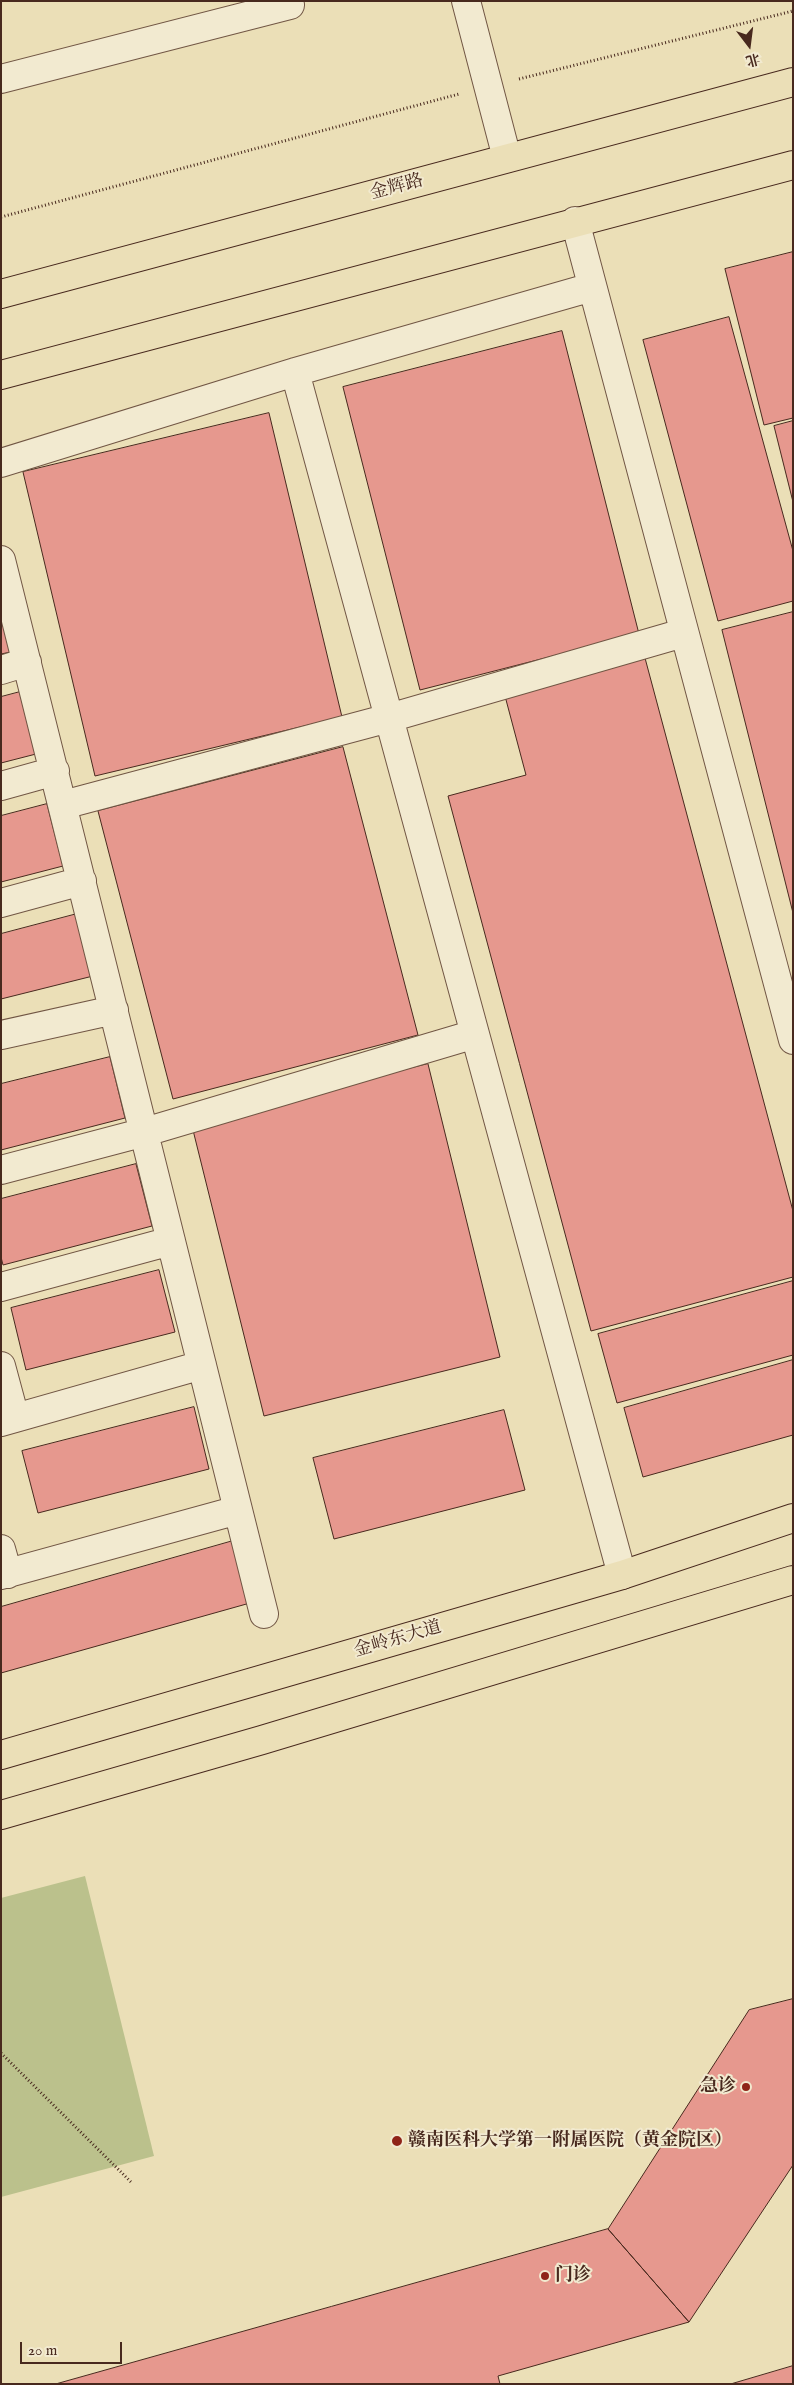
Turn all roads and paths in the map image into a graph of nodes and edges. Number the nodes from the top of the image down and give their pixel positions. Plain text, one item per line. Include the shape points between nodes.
1 (289, 1) edge
2 (466, 1) edge
3 (793, 11) edge
4 (1, 79) edge
5 (793, 82) edge
6 (487, 86) junction
7 (507, 158) junction
8 (793, 165) edge
9 (1, 218) edge
10 (574, 221) junction
11 (592, 287) junction
12 (1, 294) edge
13 (295, 372) junction
14 (1, 375) edge
15 (1, 463) edge
16 (2, 562) edge
17 (683, 633) junction
18 (27, 662) junction
19 (1, 670) edge
20 (389, 718) junction
21 (55, 771) junction
22 (1, 786) edge
23 (63, 805) junction
24 (82, 881) junction
25 (1, 903) edge
26 (782, 959) edge
27 (114, 1010) junction
28 (476, 1034) junction
29 (1, 1035) edge
30 (793, 1040) edge
31 (145, 1132) junction
32 (1, 1170) edge
33 (171, 1241) junction
34 (1, 1287) edge
35 (1, 1366) edge
36 (202, 1366) junction
37 (8, 1420) edge
38 (238, 1510) junction
39 (793, 1518) edge
40 (3, 1566) edge
41 (622, 1575) junction
42 (793, 1580) edge
43 (264, 1614) dead end
44 (1, 1754) edge
45 (1, 1815) edge
46 (1, 2054) edge
47 (132, 2183) dead end

1 - 4 street via 290,5
2 - 6 street
3 - 6 path
5 - 7 main road, 金辉路
6 - 7 street
6 - 9 path
7 - 12 main road, 金辉路
8 - 10 main road
10 - 11 street
10 - 14 main road
11 - 13 street
11 - 17 street
13 - 15 street
13 - 20 street
16 - 18 street
17 - 20 street
17 - 26 street
18 - 19 street
18 - 21 street
20 - 23 street
20 - 28 street
21 - 22 street
21 - 23 street
23 - 24 street
24 - 25 street
24 - 27 street
26 - 30 street
27 - 29 street
27 - 31 street
28 - 31 street
28 - 41 street
31 - 32 street
31 - 33 street
33 - 34 street
33 - 36 street
35 - 37 street
36 - 37 street
36 - 38 street
38 - 40 street
38 - 43 street
39 - 41 main road, 金岭东大道
41 - 44 main road, 金岭东大道
42 - 45 main road via 300,1729
46 - 47 path

